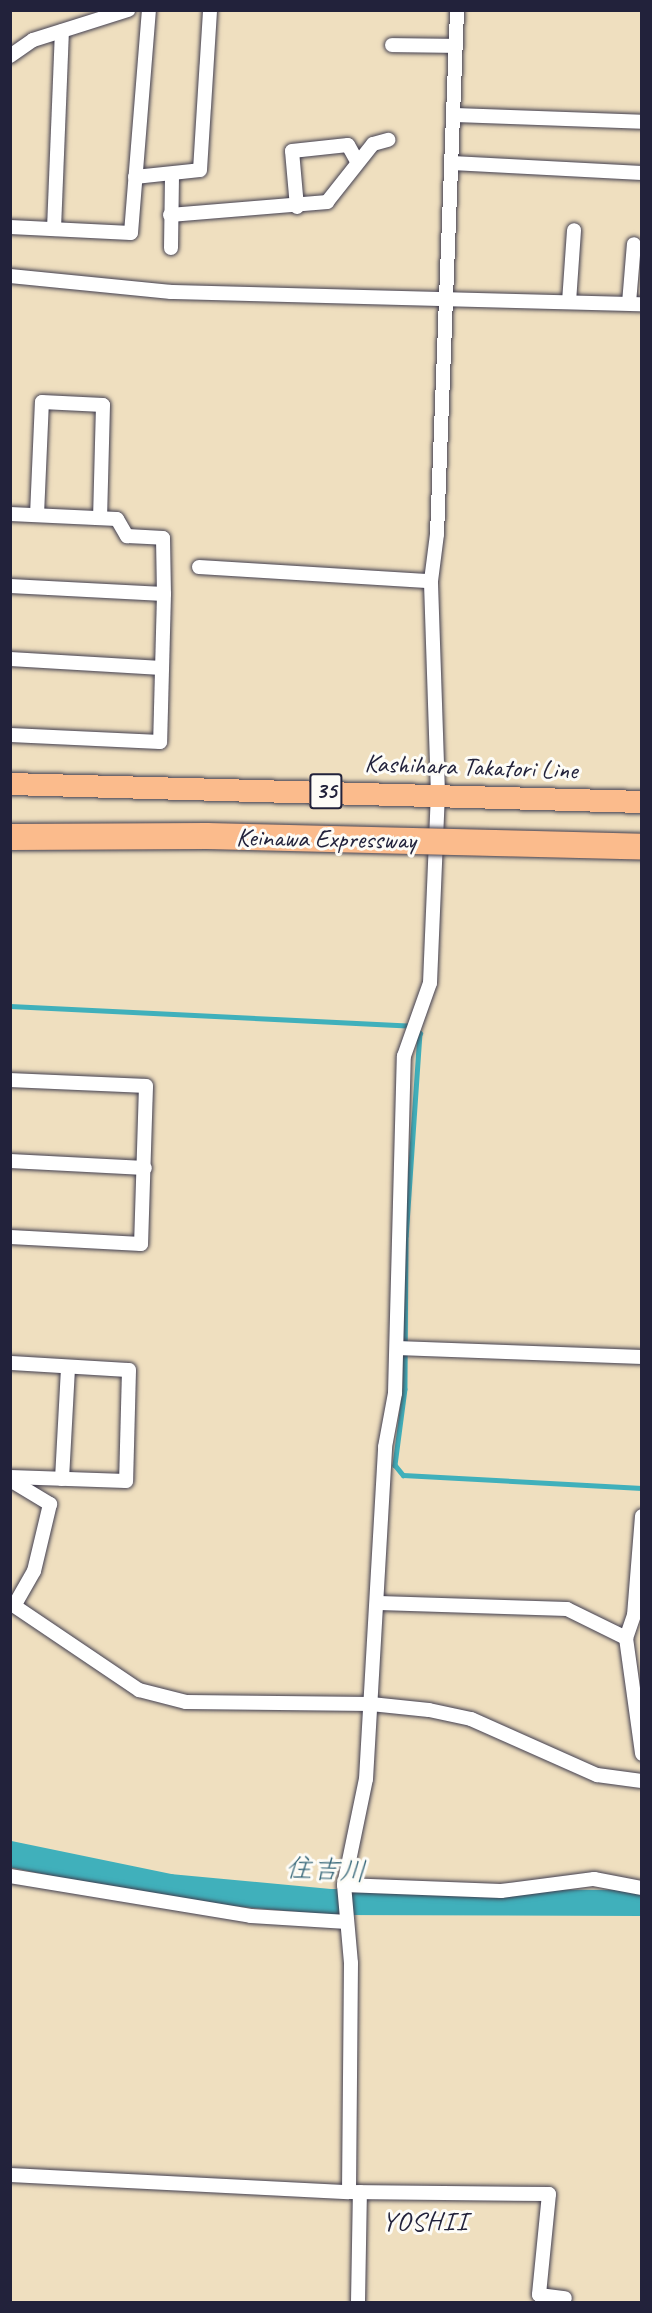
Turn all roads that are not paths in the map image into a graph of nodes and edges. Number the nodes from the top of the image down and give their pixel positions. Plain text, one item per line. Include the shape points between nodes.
1 (128, 10) edge
2 (149, 10) edge
3 (210, 10) edge
4 (457, 10) edge
5 (62, 31) junction
6 (392, 45) dead end
7 (456, 46) junction
8 (10, 56) edge
9 (456, 115) junction
10 (642, 122) edge
11 (388, 140) dead end
12 (357, 161) junction
13 (452, 163) junction
14 (642, 172) edge
15 (172, 176) junction
16 (135, 177) junction
17 (297, 207) junction
18 (170, 215) junction
19 (10, 227) edge
20 (54, 229) junction
21 (574, 230) dead end
22 (634, 244) dead end
23 (171, 248) dead end
24 (10, 276) edge
25 (446, 300) junction
26 (568, 302) junction
27 (635, 304) edge
28 (10, 514) edge
29 (37, 515) junction
30 (100, 518) junction
31 (199, 567) dead end
32 (431, 581) junction
33 (10, 586) edge
34 (164, 594) junction
35 (10, 659) edge
36 (162, 668) junction
37 (10, 735) edge
38 (10, 784) edge
39 (438, 794) junction
40 (642, 802) edge
41 (10, 837) edge
42 (642, 847) edge
43 (10, 1080) edge
44 (10, 1161) edge
45 (145, 1168) junction
46 (10, 1237) edge
47 (403, 1349) junction
48 (642, 1356) edge
49 (10, 1364) edge
50 (68, 1367) junction
51 (10, 1478) edge
52 (62, 1479) junction
53 (642, 1516) edge
54 (379, 1603) junction
55 (12, 1604) edge
56 (626, 1638) junction
57 (371, 1704) junction
58 (642, 1754) edge
59 (642, 1781) edge
60 (10, 1876) edge
61 (344, 1885) junction
62 (642, 1888) edge
63 (347, 1922) junction
64 (10, 2175) edge
65 (355, 2192) junction
66 (565, 2298) dead end
67 (358, 2302) edge

1 - 5 street
2 - 16 street
3 - 15 street via 200,170
4 - 7 street
5 - 8 street via 33,40
5 - 20 street
6 - 7 street
7 - 9 street
9 - 10 street
9 - 13 street
11 - 12 street via 373,144
12 - 17 street via 327,202
12 - 17 street via 348,145 292,151
13 - 14 street
13 - 25 street
15 - 16 street
15 - 18 street
16 - 20 street via 130,233
17 - 18 street
18 - 23 street
19 - 20 street
21 - 26 street
22 - 27 street
24 - 25 street via 171,292
25 - 26 street
25 - 32 street via 437,534
26 - 27 street
28 - 29 street
29 - 30 street
29 - 30 street via 42,402 103,405
30 - 34 street via 117,519 128,536 163,538
31 - 32 street
32 - 39 street
33 - 34 street
34 - 36 street
35 - 36 street
36 - 37 street via 160,742
38 - 39 main road, Kashihara Takatori Line / 35
39 - 40 main road, Kashihara Takatori Line / 35
39 - 47 street via 430,983 404,1056
41 - 42 highway, Keinawa Expressway, bridge via 219,836
43 - 45 street via 146,1086
44 - 45 street
45 - 46 street via 141,1244
47 - 48 street
47 - 54 street via 385,1447
49 - 50 street
50 - 52 street
50 - 52 street via 129,1370 126,1481
51 - 52 street
51 - 55 street via 50,1504 34,1571
53 - 56 street via 634,1615
54 - 56 street via 567,1609
54 - 57 street
55 - 57 street via 139,1690 186,1702
56 - 58 street
57 - 59 street via 471,1719 597,1775
57 - 61 street via 366,1779
60 - 63 street via 251,1916
61 - 62 street via 501,1891 594,1879
61 - 63 street
63 - 65 street
64 - 65 street
65 - 66 street via 549,2194 539,2295
65 - 67 street

